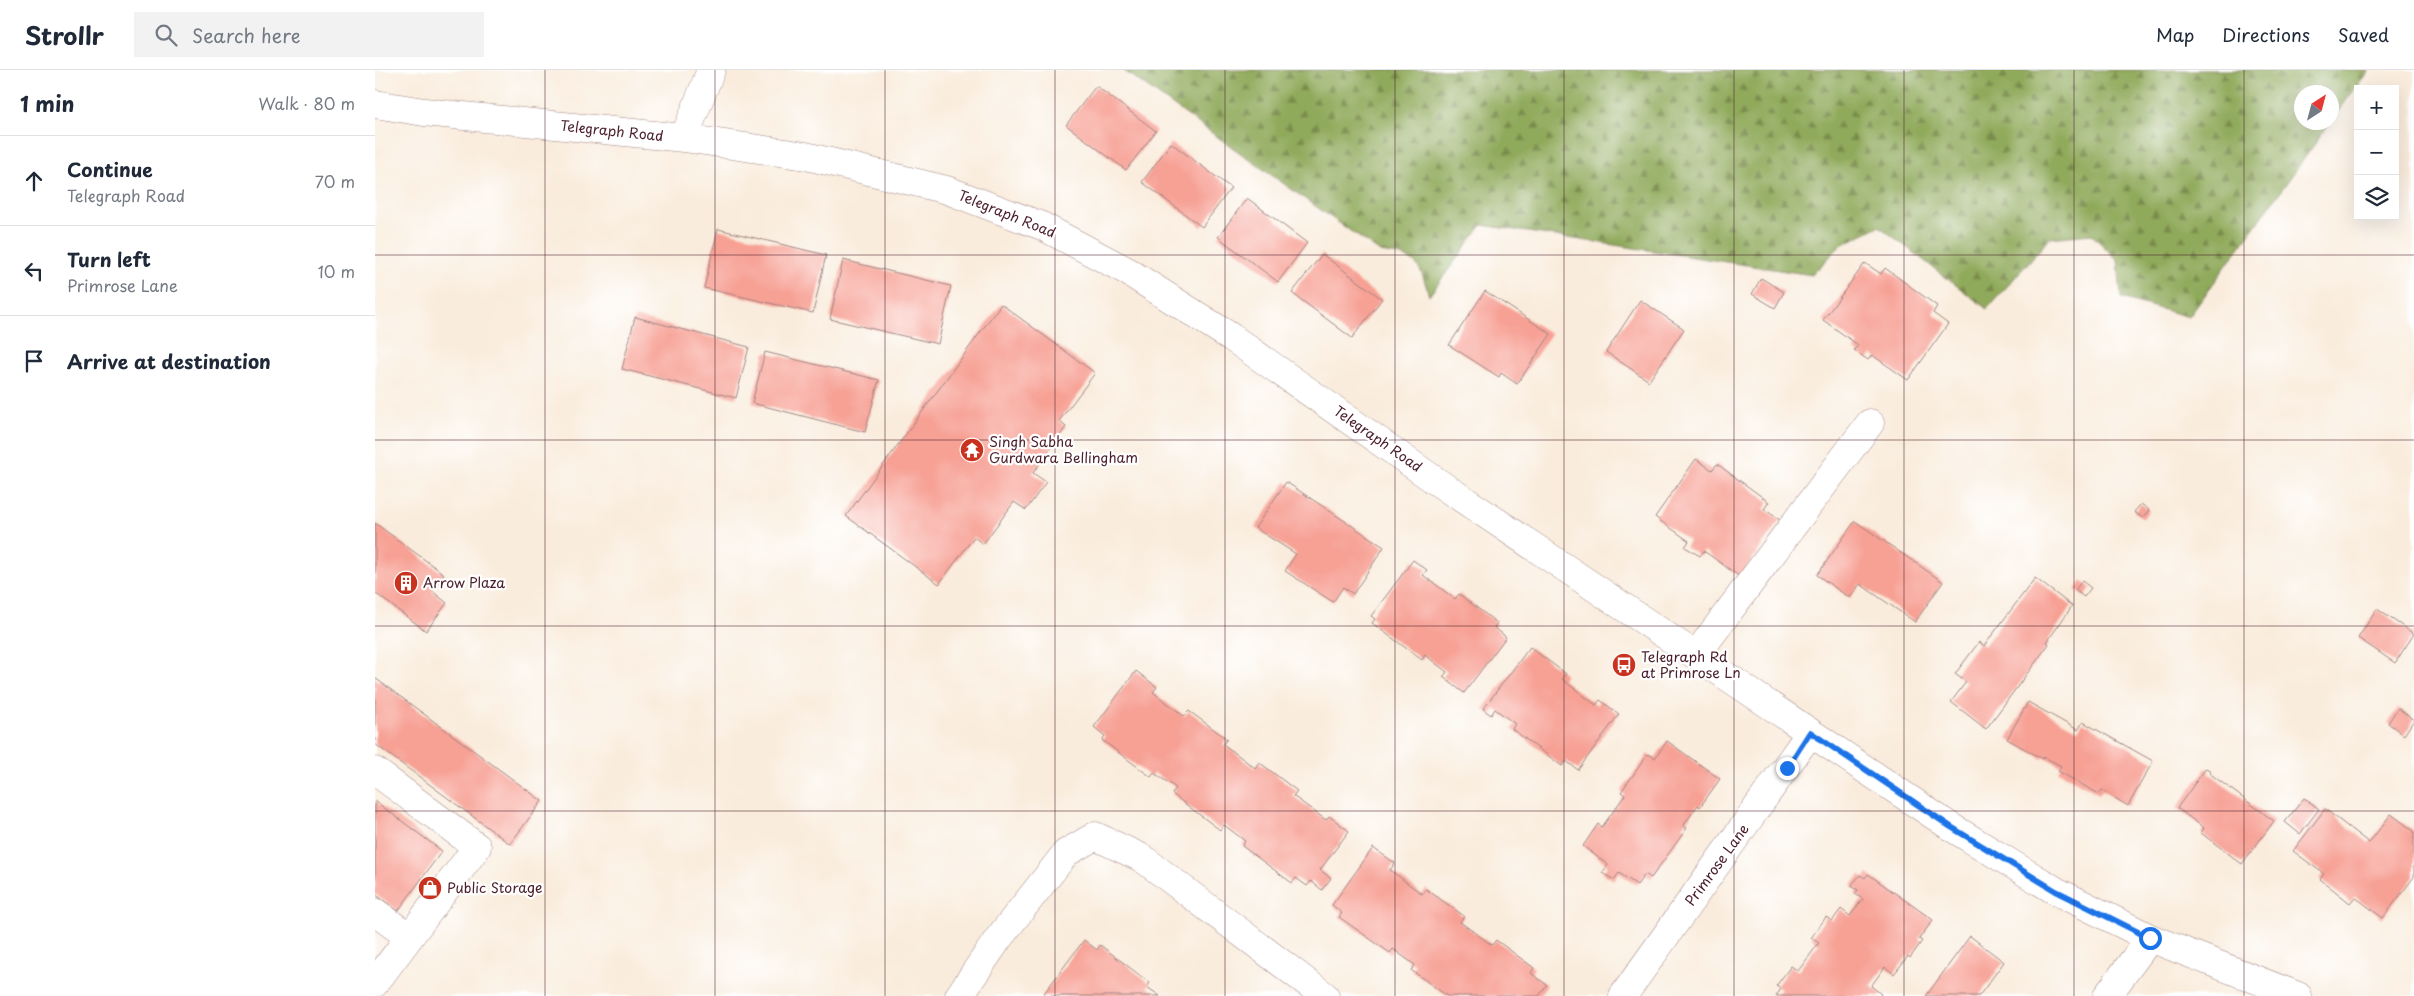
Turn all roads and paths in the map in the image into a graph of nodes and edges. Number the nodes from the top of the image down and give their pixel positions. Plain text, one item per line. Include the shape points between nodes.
1 (711, 70) edge
2 (375, 104) edge
3 (684, 138) junction
4 (1870, 423) dead end
5 (1697, 655) junction
6 (1810, 732) junction
7 (375, 771) edge
8 (375, 912) edge
9 (409, 938) junction
10 (2150, 938) junction
11 (375, 983) edge
12 (959, 996) edge
13 (1325, 996) edge
14 (1623, 996) edge
15 (2107, 996) edge
16 (2297, 996) edge

1 - 3 street
2 - 3 street, Telegraph Road via 424,112
3 - 5 street, Telegraph Road via 806,156 947,190 1042,226 1127,271 1231,337 1441,484
4 - 5 street
5 - 6 street, Telegraph Road
6 - 10 street, Telegraph Road via 1951,827 2048,886
6 - 14 street, Primrose Lane
7 - 9 street via 477,847
8 - 9 street
9 - 11 street
10 - 15 street
10 - 16 street, Telegraph Road
12 - 13 street via 998,939 1066,853 1095,836 1142,858

